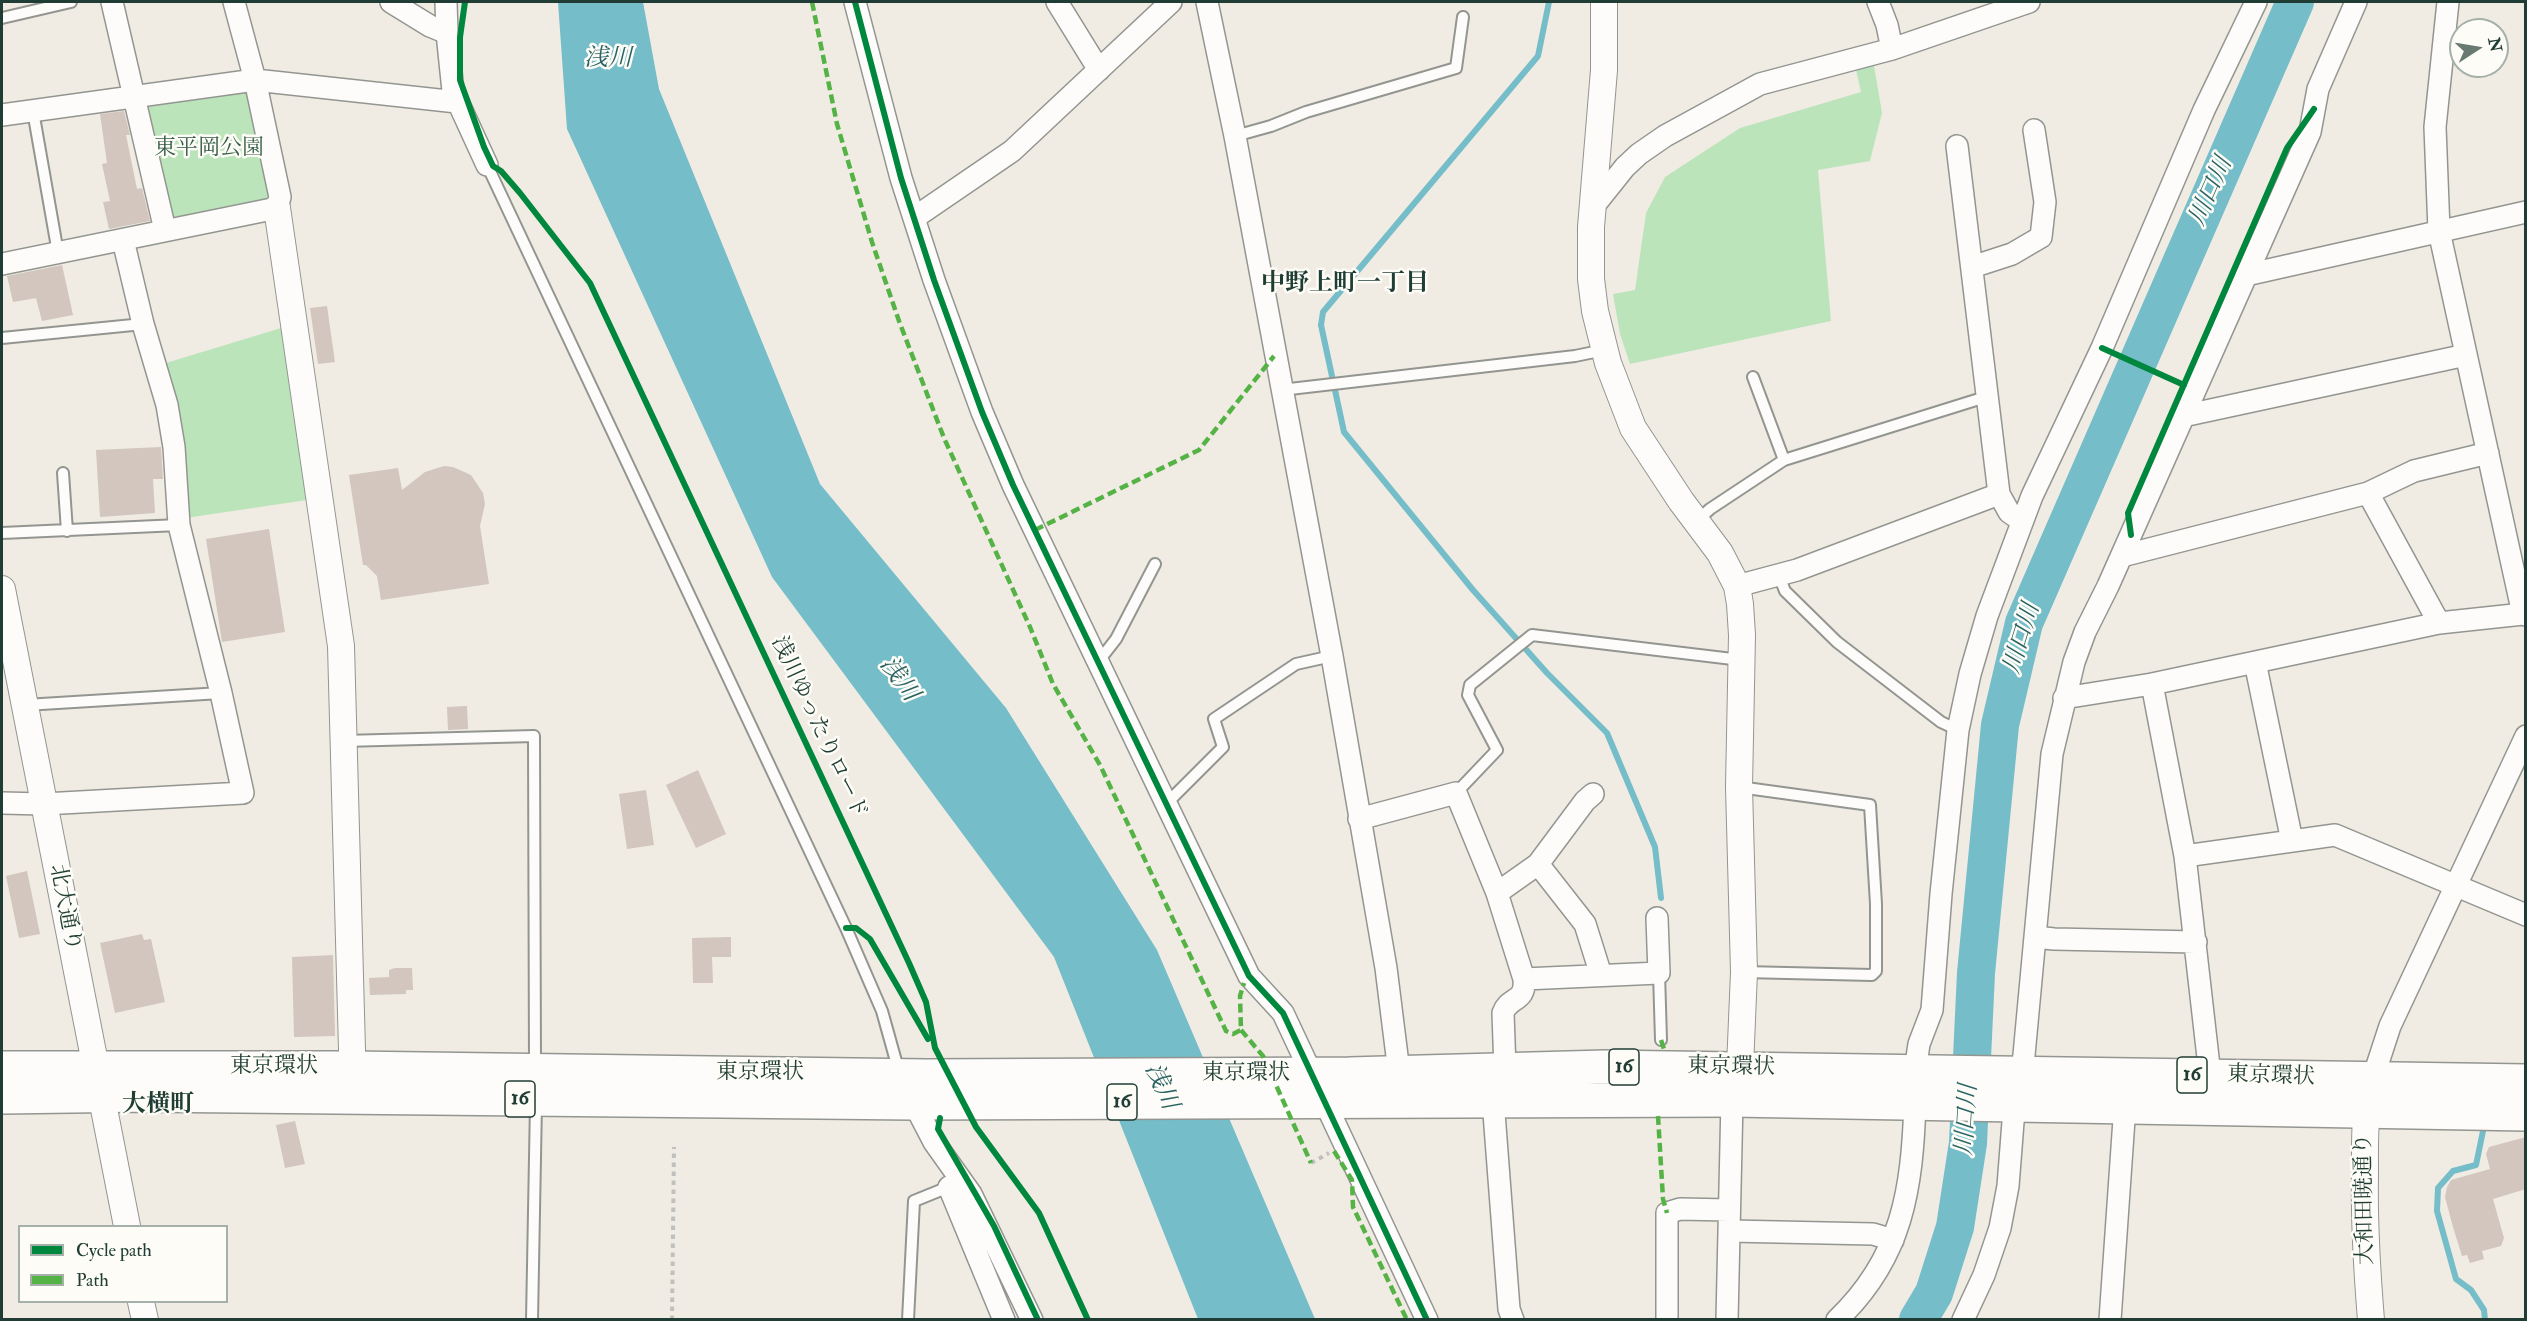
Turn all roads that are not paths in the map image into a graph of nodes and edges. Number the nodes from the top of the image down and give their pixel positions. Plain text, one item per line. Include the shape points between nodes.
1 (71, 2) edge
2 (112, 2) edge
3 (234, 2) edge
4 (391, 2) edge
5 (446, 2) edge
6 (855, 2) edge
7 (1057, 2) edge
8 (1171, 2) edge
9 (1207, 2) edge
10 (1604, 2) edge
11 (1878, 2) edge
12 (2029, 2) edge
13 (2256, 2) edge
14 (2355, 2) edge
15 (2448, 2) edge
16 (1463, 17) dead end
17 (2, 18) edge
18 (447, 33) junction
19 (1892, 49) junction
20 (1099, 70) junction
21 (255, 80) junction
22 (135, 95) junction
23 (457, 102) junction
24 (33, 111) junction
25 (2, 115) edge
26 (2034, 130) dead end
27 (1235, 136) junction
28 (1957, 146) dead end
29 (487, 165) joint
30 (1593, 207) junction
31 (277, 208) junction
32 (2526, 212) edge
33 (914, 218) junction
34 (165, 230) junction
35 (2439, 231) junction
36 (123, 240) junction
37 (58, 253) junction
38 (2, 264) edge
39 (1972, 267) junction
40 (2246, 275) junction
41 (143, 324) junction
42 (2, 338) edge
43 (1604, 350) junction
44 (2466, 355) junction
45 (1753, 377) dead end
46 (1281, 390) junction
47 (1989, 398) junction
48 (2183, 416) junction
49 (2488, 453) junction
50 (1784, 460) junction
51 (63, 473) dead end
52 (1999, 494) junction
53 (2368, 494) junction
54 (2022, 520) junction
55 (1696, 521) junction
56 (179, 525) junction
57 (67, 531) junction
58 (2, 533) edge
59 (2122, 556) junction
60 (1155, 564) dead end
61 (1779, 576) junction
62 (1737, 586) junction
63 (2, 589) edge
64 (2524, 615) edge
65 (2439, 623) junction
66 (1332, 656) junction
67 (1741, 660) junction
68 (1098, 662) junction
69 (2255, 662) junction
70 (2152, 684) junction
71 (221, 693) junction
72 (2064, 698) junction
73 (24, 705) junction
74 (1958, 730) junction
75 (2526, 736) edge
76 (343, 741) junction
77 (1739, 787) junction
78 (1456, 793) junction
79 (1593, 794) dead end
80 (2, 803) edge
81 (44, 804) junction
82 (1166, 804) junction
83 (1359, 819) junction
84 (2292, 841) junction
85 (2185, 856) junction
86 (1538, 864) junction
87 (2456, 885) junction
88 (1497, 893) junction
89 (2526, 915) edge
90 (1657, 918) dead end
91 (2035, 937) junction
92 (2196, 942) junction
93 (1743, 972) junction
94 (1659, 973) junction
95 (1602, 975) junction
96 (1524, 979) junction
97 (1661, 1040) dead end
98 (2, 1068) edge
99 (1740, 1068) junction
100 (1505, 1069) junction
101 (1399, 1072) junction
102 (2210, 1075) junction
103 (2373, 1078) junction
104 (98, 1080) junction
105 (2526, 1081) edge
106 (352, 1082) junction
107 (535, 1085) junction
108 (1925, 1087) junction
109 (1308, 1088) junction
110 (2015, 1088) junction
111 (920, 1089) junction
112 (2, 1097) edge
113 (1493, 1100) junction
114 (1732, 1100) junction
115 (2125, 1105) junction
116 (2366, 1111) junction
117 (2526, 1114) edge
118 (956, 1184) junction
119 (1729, 1220) junction
120 (127, 1225) edge
121 (1893, 1240) junction
122 (141, 1303) edge
123 (145, 1320) edge
124 (532, 1320) edge
125 (908, 1320) edge
126 (1004, 1320) edge
127 (1032, 1320) edge
128 (1427, 1320) edge
129 (1513, 1320) edge
130 (1667, 1320) edge
131 (1727, 1320) edge
132 (1837, 1320) edge
133 (1963, 1320) edge
134 (2110, 1320) edge
135 (2371, 1320) edge

1 - 17 lane
2 - 22 street
3 - 21 street
4 - 18 street
5 - 18 street
6 - 33 street
7 - 20 street
8 - 20 street
9 - 27 street
10 - 30 street via 1604,70
11 - 19 street
12 - 19 street
13 - 54 street
14 - 40 street via 2318,89 2310,132
15 - 35 street via 2435,127
16 - 27 lane via 1456,68
18 - 23 street via 450,77
19 - 30 street via 1760,84 1639,154
20 - 33 street via 1012,151
21 - 22 street
21 - 23 street
21 - 31 street via 280,197
22 - 24 street
22 - 34 street
23 - 29 street
24 - 25 street
24 - 37 lane
26 - 39 street via 2045,202 2041,237 2012,254
27 - 46 street
28 - 39 street
29 - 111 lane
30 - 43 street via 1591,279
31 - 34 street
31 - 76 street via 340,646
32 - 35 street
33 - 68 street via 941,302 998,449
34 - 36 street
35 - 40 street
35 - 44 street
36 - 37 street
36 - 41 street
37 - 38 street
39 - 47 street
40 - 48 street
41 - 42 lane
41 - 56 street via 167,405
43 - 46 lane
43 - 55 street via 1640,440
44 - 48 street
44 - 49 street
45 - 50 lane
46 - 66 street
47 - 50 lane
47 - 52 street
48 - 59 street
49 - 53 street via 2414,471
49 - 64 street
50 - 55 lane
51 - 57 lane
52 - 54 street via 2009,512
52 - 61 street
53 - 59 street
53 - 65 street
54 - 74 street via 1977,646
55 - 62 street via 1720,553
56 - 57 lane
56 - 71 street
57 - 58 lane
59 - 72 street via 2085,632
60 - 68 lane via 1116,639
61 - 62 street
61 - 74 lane via 1785,591 1837,642 1941,722
62 - 67 street
63 - 73 street, 北大通り
64 - 65 street
65 - 69 street
66 - 82 lane via 1296,664 1214,719 1223,747
66 - 83 street
67 - 77 street
67 - 78 lane via 1532,635 1470,685 1468,695 1497,750
68 - 82 street
69 - 70 street
69 - 84 street
70 - 72 street
70 - 85 street
71 - 73 lane
71 - 81 street via 243,793
72 - 91 street via 2052,754
73 - 81 street, 北大通り
74 - 108 street via 1932,1010 1919,1044
75 - 87 street
76 - 106 street
76 - 107 lane via 534,736
77 - 93 street
77 - 93 lane via 1870,805 1876,904 1876,971 1872,975
78 - 83 street
78 - 88 street
79 - 86 street
80 - 81 street
81 - 104 street, 北大通り
82 - 109 street via 1249,976 1283,1012
83 - 101 street via 1386,968
84 - 85 street
84 - 87 street via 2334,835
85 - 92 street
86 - 88 street
86 - 95 street via 1585,924
87 - 89 street
87 - 103 street via 2390,1026
88 - 96 street
90 - 94 street
91 - 92 street
91 - 110 street
92 - 102 street
93 - 99 street
94 - 95 street
94 - 97 lane
95 - 96 street
96 - 100 street via 1522,994 1503,1013
98 - 104 highway, 東京環状 / 16
99 - 100 highway, 東京環状 / 16
99 - 108 highway, 東京環状 / 16
99 - 114 street
100 - 101 highway, 東京環状 / 16
101 - 109 highway, 東京環状 / 16
101 - 113 street via 1405,1084 1411,1086 1469,1087 1487,1092
102 - 103 highway, 東京環状 / 16
102 - 110 highway, 東京環状 / 16
103 - 105 highway, 東京環状 / 16
103 - 116 street, 大和田暁通り
104 - 106 highway, 東京環状 / 16
104 - 112 highway, 東京環状 / 16
104 - 120 street, 北大通り
106 - 107 highway, 東京環状 / 16
107 - 111 highway, 東京環状 / 16
107 - 124 lane
108 - 110 highway, 東京環状 / 16
108 - 114 highway, 東京環状 / 16
108 - 121 street via 1907,1192
109 - 111 highway, 東京環状 / 16
109 - 113 highway, 東京環状 / 16
109 - 128 street
110 - 115 highway, 東京環状 / 16
110 - 133 street via 2008,1186 2000,1228
111 - 118 street via 934,1142
113 - 114 highway, 東京環状 / 16
113 - 129 street
114 - 119 street
115 - 116 highway, 東京環状 / 16
115 - 134 street
116 - 117 highway, 東京環状 / 16
116 - 135 street, 大和田暁通り via 2364,1243
118 - 125 lane via 914,1201
118 - 126 street
118 - 127 street via 994,1240
119 - 121 street via 1873,1233
119 - 130 street via 1680,1209 1667,1213
119 - 131 street
121 - 132 street via 1872,1279
122 - 123 street

